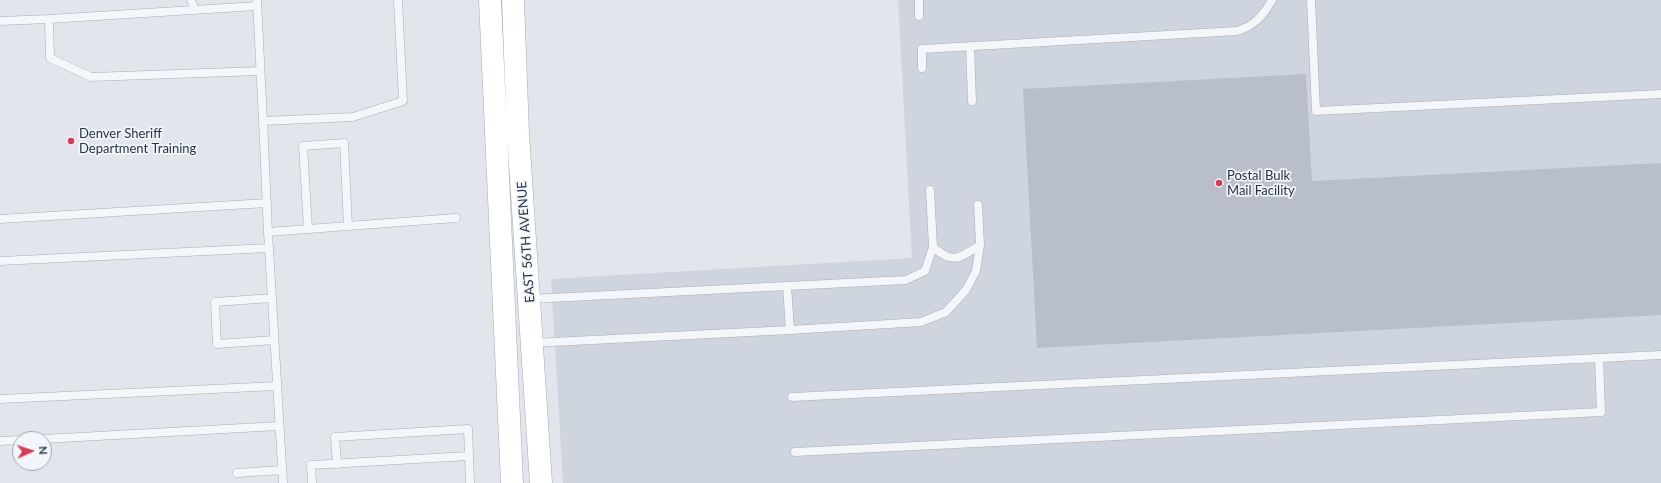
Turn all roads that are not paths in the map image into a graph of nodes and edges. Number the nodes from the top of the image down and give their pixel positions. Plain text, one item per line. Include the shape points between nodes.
1 (191, 0) edge
2 (398, 0) edge
3 (490, 0) edge
4 (513, 0) edge
5 (919, 0) edge
6 (1272, 0) edge
7 (1311, 0) edge
8 (257, 3) edge
9 (195, 10) junction
10 (920, 16) dead end
11 (49, 19) junction
12 (0, 21) edge
13 (970, 46) junction
14 (922, 68) dead end
15 (260, 71) junction
16 (1661, 94) edge
17 (972, 101) dead end
18 (262, 121) junction
19 (930, 190) dead end
20 (267, 203) junction
21 (978, 205) dead end
22 (0, 218) edge
23 (456, 218) dead end
24 (348, 226) junction
25 (308, 229) junction
26 (268, 232) junction
27 (980, 245) junction
28 (933, 246) junction
29 (269, 248) junction
30 (0, 261) edge
31 (787, 286) junction
32 (272, 298) junction
33 (530, 299) junction
34 (790, 330) junction
35 (274, 340) junction
36 (533, 343) junction
37 (1661, 354) edge
38 (1598, 358) junction
39 (277, 386) junction
40 (792, 397) dead end
41 (0, 399) edge
42 (279, 426) junction
43 (52, 439) edge
44 (12, 440) edge
45 (0, 441) edge
46 (795, 452) dead end
47 (469, 456) junction
48 (337, 464) junction
49 (282, 470) junction
50 (237, 473) dead end
51 (283, 483) edge
52 (312, 483) edge
53 (470, 483) edge
54 (512, 483) edge
55 (541, 483) edge

1 - 9 lane
2 - 18 lane via 403,101 353,117
3 - 54 main road, EAST 56TH AVENUE
4 - 33 main road, EAST 56TH AVENUE via 518,134
5 - 10 lane
6 - 13 lane via 1255,23 1237,31
7 - 16 lane via 1316,111
8 - 9 lane
8 - 15 lane
9 - 11 lane
11 - 12 lane
11 - 15 lane via 50,58 91,78
13 - 14 lane via 922,49
13 - 17 lane
15 - 18 lane
18 - 20 lane
19 - 28 lane
20 - 22 lane
20 - 26 lane
21 - 27 lane
23 - 24 lane
24 - 25 lane
24 - 25 lane via 344,143 303,146
25 - 26 lane
26 - 29 lane
27 - 28 lane via 960,258 944,256
27 - 34 lane via 976,271 966,290 946,312 921,322
28 - 31 lane via 924,271 906,280
29 - 30 lane
29 - 32 lane
31 - 33 lane
31 - 34 lane
32 - 35 lane
32 - 35 lane via 214,302 217,344
33 - 36 main road, EAST 56TH AVENUE
34 - 36 lane
35 - 39 lane
36 - 55 main road, EAST 56TH AVENUE
37 - 38 lane
38 - 40 lane
38 - 46 lane via 1601,412
39 - 41 lane
39 - 42 lane
42 - 43 lane
42 - 49 lane
44 - 45 lane
47 - 48 lane
47 - 48 lane via 468,430 336,437
47 - 53 lane
48 - 52 lane via 311,465
49 - 50 lane
49 - 51 lane

